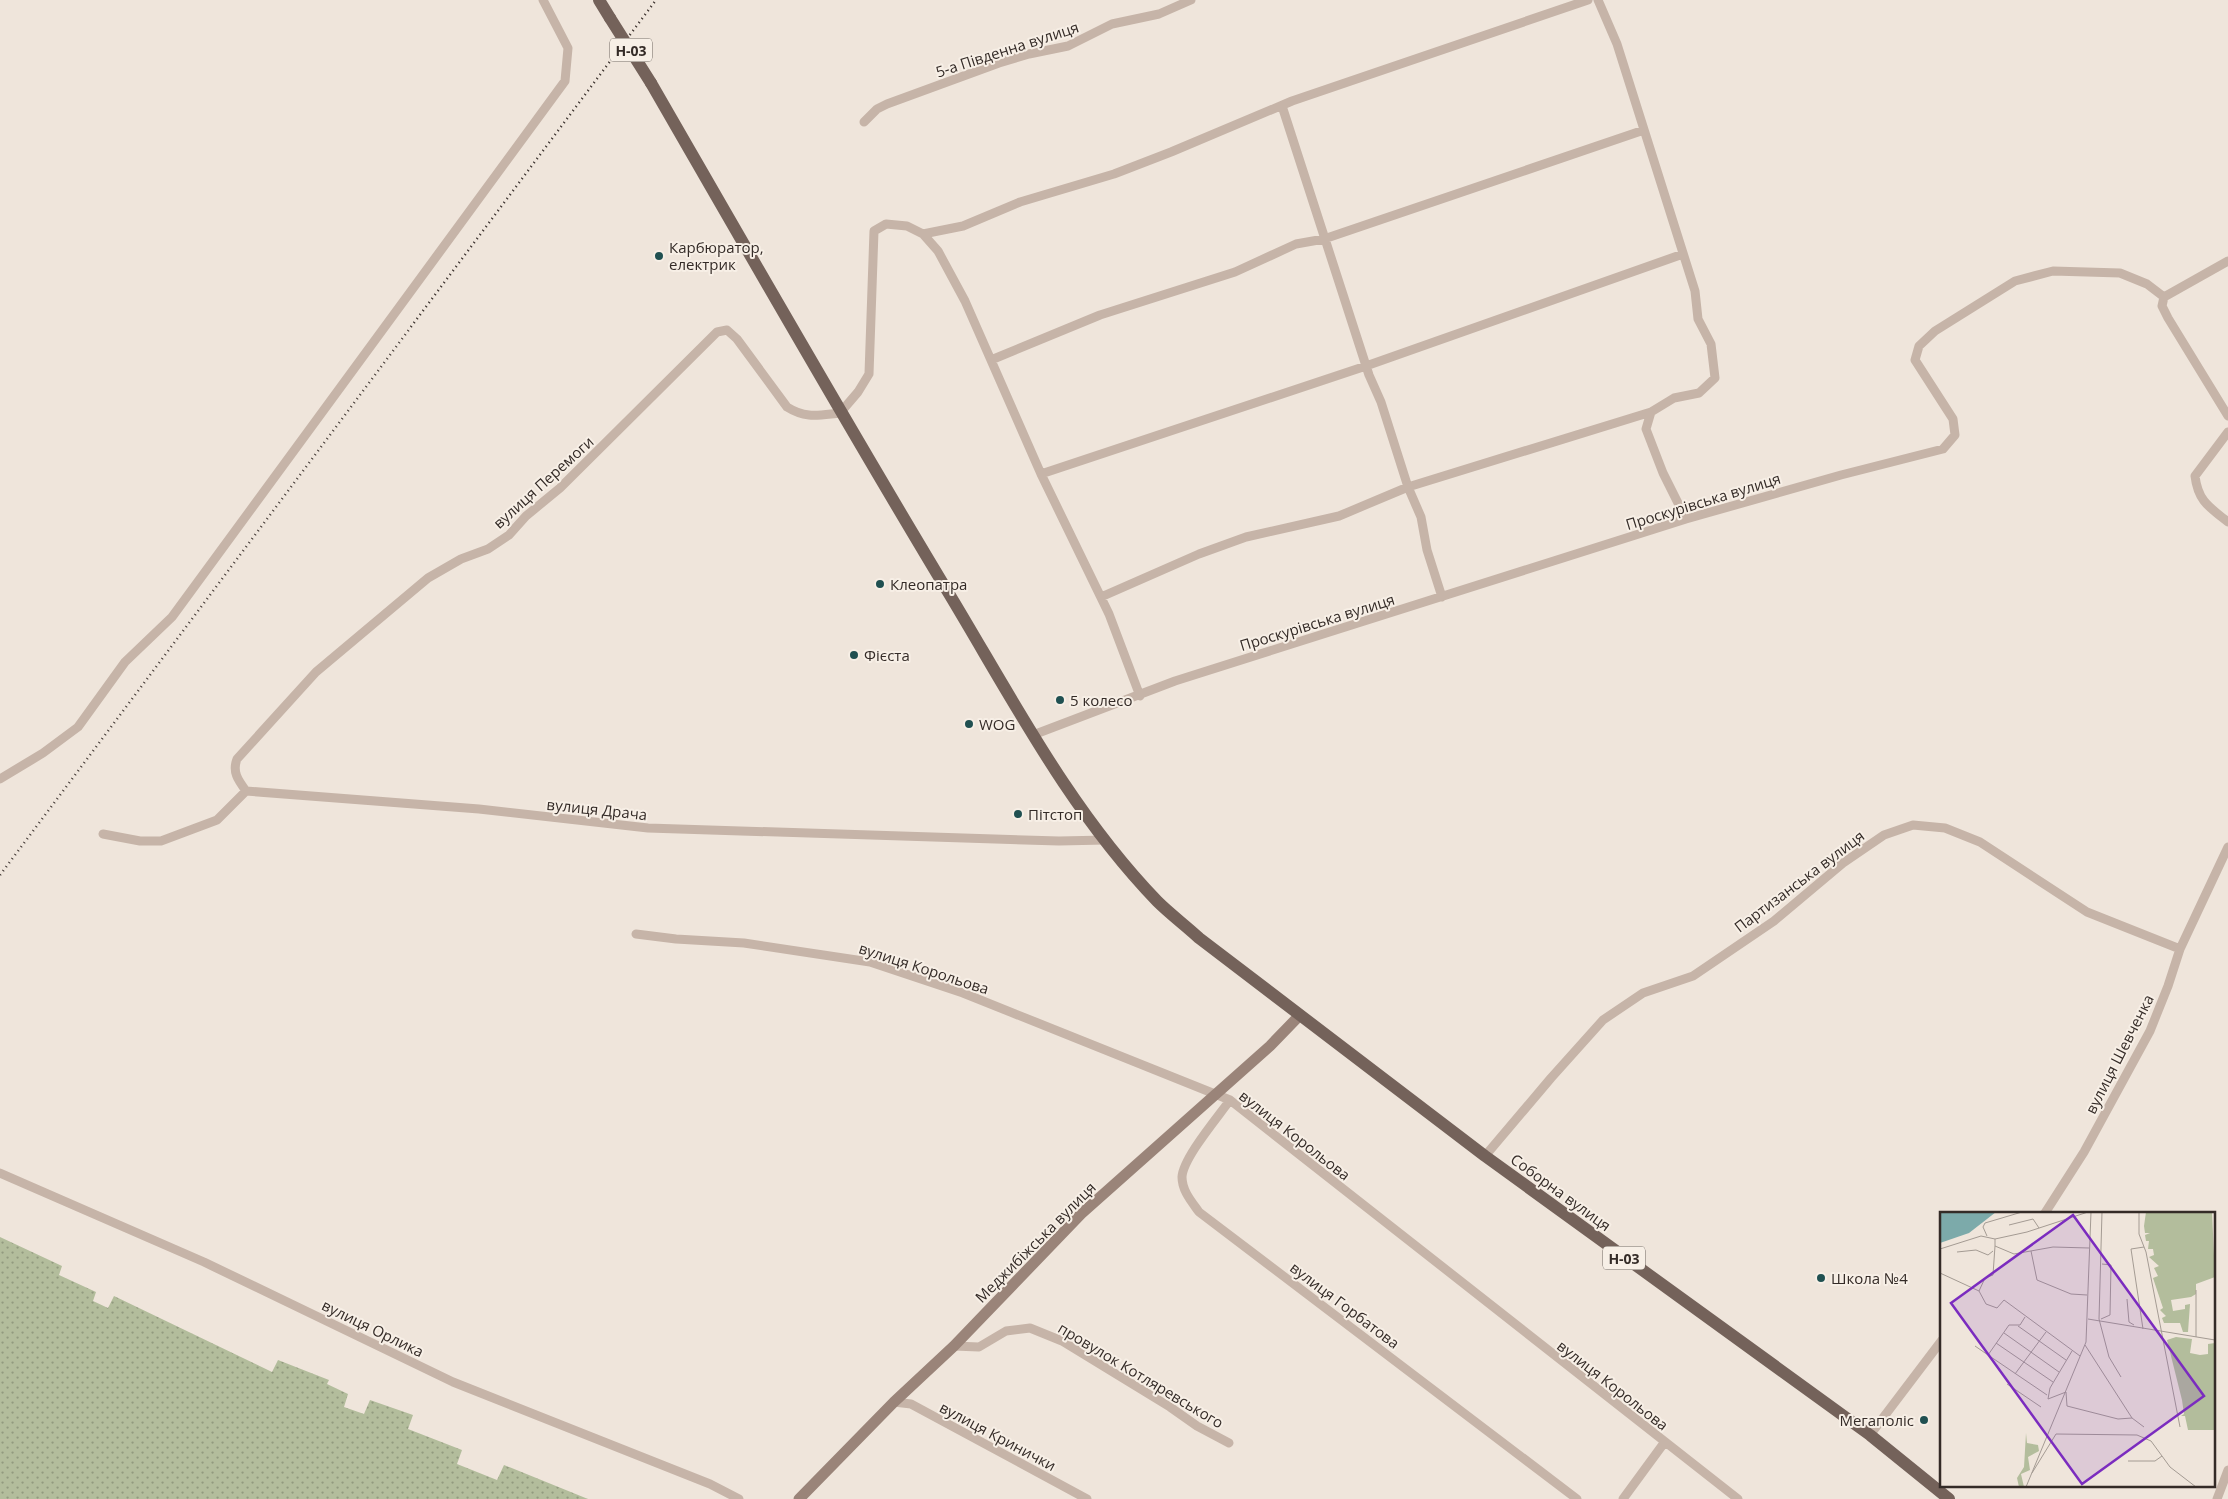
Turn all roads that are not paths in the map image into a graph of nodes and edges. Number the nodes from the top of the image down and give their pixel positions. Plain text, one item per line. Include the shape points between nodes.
1 (543, 0) edge
2 (599, 0) edge
3 (1191, 0) edge
4 (1588, 0) edge
5 (1598, 0) edge
6 (1282, 106) junction
7 (864, 122) dead end
8 (1644, 130) junction
9 (923, 234) junction
10 (1324, 239) junction
11 (1683, 254) junction
12 (2228, 261) edge
13 (2164, 297) junction
14 (992, 360) junction
15 (1366, 366) junction
16 (1651, 412) junction
17 (840, 413) junction
18 (2228, 416) edge
19 (2228, 432) edge
20 (1041, 474) junction
21 (1408, 487) junction
22 (1686, 519) junction
23 (2228, 522) edge
24 (1101, 597) junction
25 (1442, 597) junction
26 (1140, 696) junction
27 (1033, 735) junction
28 (0, 779) edge
29 (246, 791) junction
30 (103, 834) dead end
31 (1106, 840) junction
32 (2228, 847) edge
33 (636, 934) dead end
34 (2180, 949) junction
35 (1300, 1015) junction
36 (1214, 1094) junction
37 (1230, 1100) junction
38 (1485, 1156) junction
39 (0, 1173) edge
40 (2046, 1212) edge
41 (1940, 1343) edge
42 (954, 1346) junction
43 (894, 1402) junction
44 (1870, 1435) junction
45 (1229, 1443) dead end
46 (1664, 1443) junction
47 (2228, 1470) edge
48 (739, 1499) edge
49 (799, 1499) edge
50 (1087, 1499) edge
51 (1577, 1499) edge
52 (1623, 1499) edge
53 (1738, 1499) edge
54 (1948, 1499) edge
55 (2217, 1499) edge

1 - 28 street via 568,48 565,81 172,617 125,662 78,727
2 - 17 main road, Н-03, bridge via 651,83
3 - 7 street, 5-а Південна вулиця via 1159,14 1112,24 1068,46 1014,59 887,104 877,108
4 - 6 street
5 - 8 street via 1617,44
6 - 9 street via 1114,174 1020,202 963,226
6 - 10 street
8 - 10 street
8 - 11 street
9 - 14 street via 938,252 965,301
9 - 17 street via 907,226 886,224 874,230 869,374
10 - 14 street via 1296,244 1235,272 1100,315
10 - 15 street
11 - 15 street
11 - 16 street via 1695,291 1698,319 1711,344 1716,378 1699,393 1674,398
12 - 13 street
13 - 18 street via 2162,306 2168,318
13 - 22 street, Проскурівська вулиця via 2147,284 2120,273 2054,270 2015,281 1935,331 1919,346 1915,360 1953,419 1955,435 1943,449
14 - 20 street
15 - 20 street
15 - 21 street
16 - 21 street
16 - 22 street via 1646,429
17 - 27 main road, Н-03
17 - 29 street, вулиця Перемоги via 797,414 787,407 737,339 727,330 717,332 560,488 508,534 488,549 461,559 428,578 316,672 238,758 235,775
19 - 23 street via 2195,476 2196,489 2206,505
20 - 24 street
21 - 24 street via 1339,516 1246,537
21 - 25 street via 1421,517 1427,550
22 - 25 street, Проскурівська вулиця
24 - 26 street
25 - 26 street, Проскурівська вулиця via 1184,678
26 - 27 street, Проскурівська вулиця
27 - 31 main road, Н-03 via 1068,791
29 - 30 street via 217,820 161,841 140,841
29 - 31 street, вулиця Драча via 479,809 648,828
31 - 35 main road, Н-03 via 1158,902
32 - 34 street, вулиця Шевченка
33 - 36 street, вулиця Корольова via 744,943 870,962 963,993
34 - 38 street, Партизанська вулиця via 2087,912 1980,842 1945,828 1913,825 1884,835 1842,863 1774,921 1693,976 1643,993 1603,1020
34 - 40 street, вулиця Шевченка via 2150,1031 2084,1152
35 - 36 main road, Меджибіжська вулиця via 1270,1046
35 - 38 main road, Соборна вулиця / Н-03
36 - 37 street, вулиця Корольова
36 - 42 main road, Меджибіжська вулиця via 1081,1214
37 - 46 street, вулиця Корольова
37 - 51 street, вулиця Горбатова via 1188,1159 1182,1177 1187,1196 1199,1212
38 - 44 main road, Соборна вулиця / Н-03
39 - 48 street, вулиця Орлика via 204,1262 453,1382 710,1484
41 - 44 street
42 - 43 main road, Меджибіжська вулиця
42 - 45 street, провулок Котляревського via 979,1347 1006,1331 1030,1328 1062,1341 1196,1426
43 - 49 main road, Меджибіжська вулиця
43 - 50 street, вулиця Кринички via 911,1404
44 - 54 main road, Соборна вулиця / Н-03
46 - 52 street
46 - 53 street, вулиця Корольова
47 - 55 street

